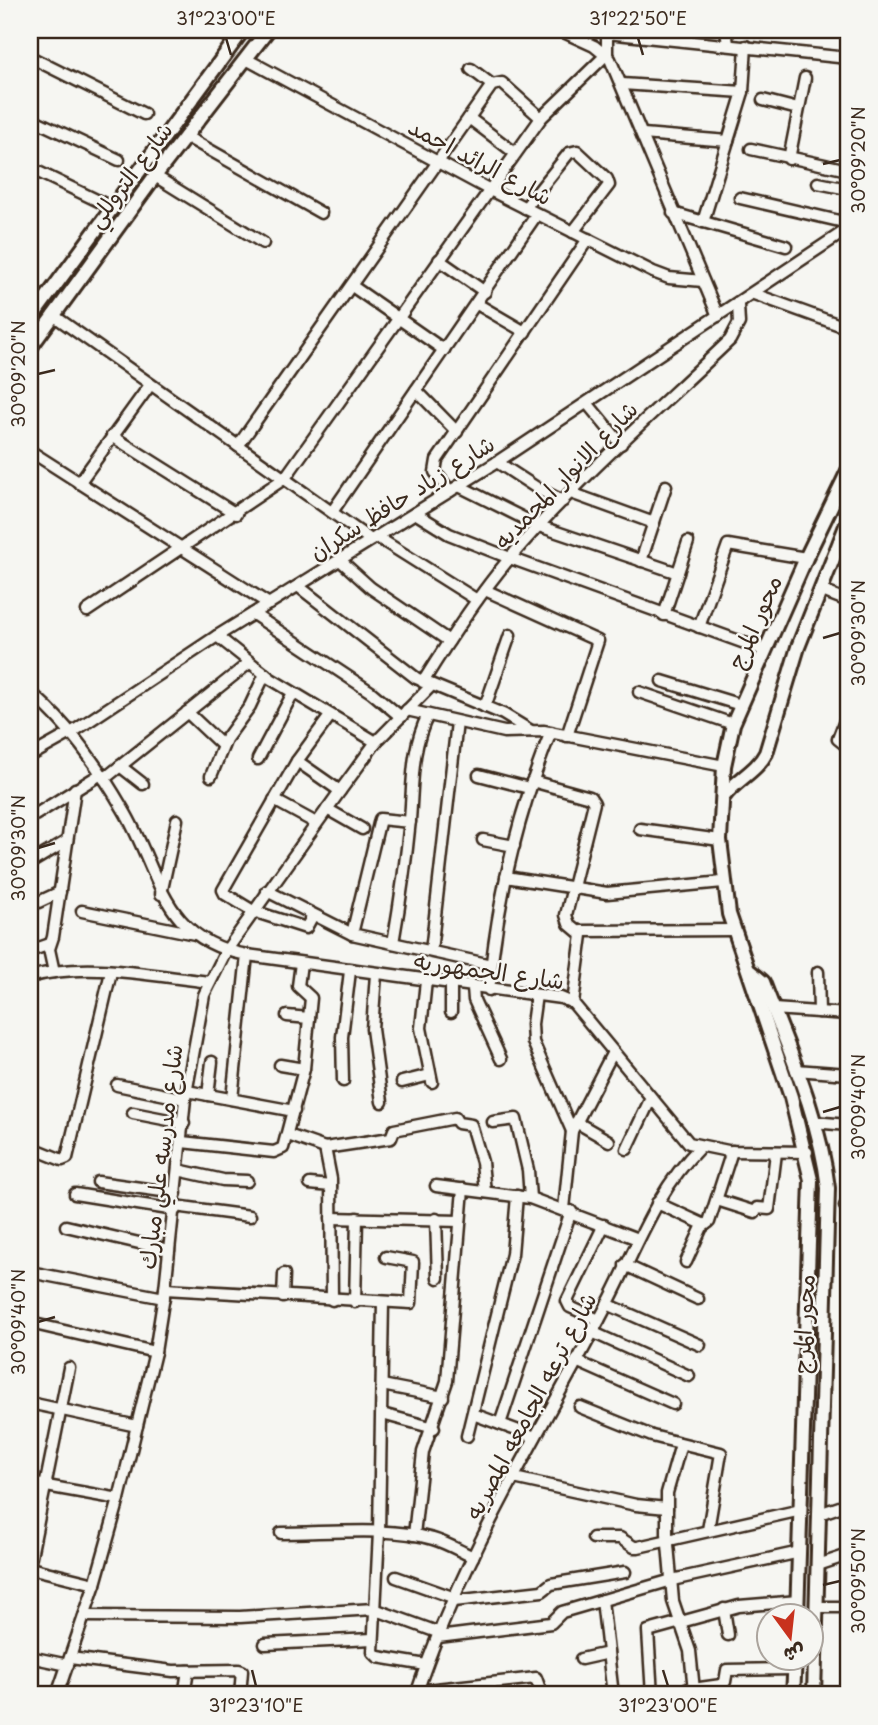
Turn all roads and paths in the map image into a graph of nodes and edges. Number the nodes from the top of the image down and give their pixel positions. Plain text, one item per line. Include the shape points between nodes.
1 (33, 30) edge
2 (243, 30) edge
3 (268, 30) edge
4 (559, 30) edge
5 (726, 30) edge
6 (607, 31) edge
7 (30, 34) edge
8 (728, 44) junction
9 (746, 46) junction
10 (607, 54) junction
11 (30, 57) edge
12 (848, 58) edge
13 (246, 59) junction
14 (471, 69) dead end
15 (805, 78) dead end
16 (622, 84) junction
17 (492, 85) junction
18 (743, 92) junction
19 (763, 100) dead end
20 (799, 109) junction
21 (144, 114) dead end
22 (30, 118) edge
23 (469, 118) junction
24 (541, 118) junction
25 (643, 134) junction
26 (185, 136) junction
27 (728, 141) junction
28 (751, 149) dead end
29 (515, 153) junction
30 (789, 159) junction
31 (119, 160) dead end
32 (438, 163) junction
33 (30, 168) edge
34 (848, 170) edge
35 (155, 176) junction
36 (818, 183) dead end
37 (848, 189) edge
38 (490, 190) junction
39 (740, 198) dead end
40 (111, 207) junction
41 (525, 208) junction
42 (321, 213) dead end
43 (673, 213) junction
44 (537, 214) junction
45 (703, 222) junction
46 (848, 223) edge
47 (848, 229) edge
48 (573, 232) junction
49 (588, 239) junction
50 (263, 243) dead end
51 (786, 246) dead end
52 (439, 260) junction
53 (703, 281) junction
54 (352, 286) junction
55 (485, 292) junction
56 (754, 294) junction
57 (477, 304) junction
58 (738, 304) junction
59 (53, 315) junction
60 (718, 316) junction
61 (398, 318) junction
62 (30, 320) edge
63 (848, 328) edge
64 (525, 332) junction
65 (30, 348) edge
66 (444, 350) junction
67 (149, 385) junction
68 (416, 390) junction
69 (587, 403) junction
70 (457, 432) junction
71 (112, 436) junction
72 (621, 444) junction
73 (238, 446) junction
74 (32, 456) edge
75 (497, 462) junction
76 (848, 471) edge
77 (285, 478) junction
78 (79, 483) junction
79 (666, 486) dead end
80 (455, 489) junction
81 (567, 497) junction
82 (332, 512) junction
83 (415, 513) junction
84 (236, 514) junction
85 (848, 521) edge
86 (654, 523) junction
87 (540, 526) junction
88 (374, 539) junction
89 (688, 542) dead end
90 (182, 547) junction
91 (510, 558) junction
92 (806, 558) junction
93 (340, 560) junction
94 (641, 561) junction
95 (678, 573) junction
96 (298, 586) junction
97 (485, 590) junction
98 (821, 590) junction
99 (477, 600) junction
100 (848, 601) edge
101 (269, 604) junction
102 (87, 611) dead end
103 (253, 614) junction
104 (664, 615) junction
105 (699, 627) junction
106 (510, 635) dead end
107 (217, 636) junction
108 (449, 641) junction
109 (764, 650) junction
110 (249, 663) junction
111 (265, 674) junction
112 (662, 681) dead end
113 (427, 684) junction
114 (30, 691) edge
115 (639, 692) dead end
116 (293, 693) junction
117 (741, 705) junction
118 (485, 707) junction
119 (187, 712) junction
120 (404, 713) junction
121 (848, 713) edge
122 (428, 715) junction
123 (330, 716) junction
124 (457, 722) junction
125 (733, 724) junction
126 (531, 731) junction
127 (71, 733) junction
128 (551, 733) junction
129 (568, 736) junction
130 (376, 742) junction
131 (844, 745) edge
132 (223, 746) junction
133 (30, 756) edge
134 (258, 759) dead end
135 (297, 761) junction
136 (120, 766) junction
137 (724, 766) junction
138 (479, 775) dead end
139 (211, 776) dead end
140 (102, 777) junction
141 (143, 784) dead end
142 (531, 784) junction
143 (75, 789) junction
144 (340, 791) junction
145 (723, 796) junction
146 (274, 800) junction
147 (327, 808) junction
148 (30, 818) edge
149 (177, 820) dead end
150 (410, 822) junction
151 (317, 823) junction
152 (640, 829) dead end
153 (362, 830) dead end
154 (720, 840) junction
155 (67, 841) junction
156 (483, 841) dead end
157 (514, 846) junction
158 (30, 863) edge
159 (506, 877) junction
160 (723, 882) junction
161 (572, 889) junction
162 (267, 891) junction
163 (60, 892) junction
164 (161, 895) junction
165 (30, 906) edge
166 (82, 911) dead end
167 (254, 911) junction
168 (313, 915) junction
169 (734, 930) junction
170 (581, 931) junction
171 (195, 934) junction
172 (352, 934) junction
173 (393, 943) junction
174 (50, 944) junction
175 (30, 951) edge
176 (226, 951) junction
177 (431, 951) junction
178 (247, 956) junction
179 (301, 963) junction
180 (491, 965) junction
181 (350, 971) junction
182 (54, 972) junction
183 (111, 972) junction
184 (751, 972) junction
185 (818, 972) dead end
186 (376, 974) junction
187 (30, 977) edge
188 (426, 981) junction
189 (210, 982) junction
190 (451, 984) junction
191 (473, 987) junction
192 (489, 990) junction
193 (536, 995) junction
194 (573, 1003) junction
195 (773, 1009) junction
196 (451, 1012) dead end
197 (819, 1012) junction
198 (848, 1014) edge
199 (287, 1016) dead end
200 (309, 1018) junction
201 (613, 1052) junction
202 (501, 1059) dead end
203 (212, 1062) dead end
204 (280, 1065) dead end
205 (304, 1069) junction
206 (796, 1070) junction
207 (848, 1074) edge
208 (343, 1081) dead end
209 (402, 1082) dead end
210 (117, 1085) dead end
211 (186, 1095) junction
212 (208, 1095) junction
213 (651, 1098) junction
214 (232, 1099) junction
215 (382, 1102) dead end
216 (294, 1111) junction
217 (133, 1113) dead end
218 (493, 1122) dead end
219 (813, 1122) junction
220 (184, 1123) junction
221 (848, 1125) edge
222 (574, 1127) junction
223 (288, 1135) junction
224 (609, 1141) dead end
225 (181, 1142) junction
226 (30, 1147) edge
227 (700, 1147) junction
228 (325, 1148) junction
229 (627, 1149) dead end
230 (733, 1151) junction
231 (807, 1152) junction
232 (776, 1153) junction
233 (178, 1170) junction
234 (247, 1181) dead end
235 (98, 1182) dead end
236 (310, 1184) dead end
237 (331, 1186) junction
238 (436, 1186) dead end
239 (463, 1189) junction
240 (485, 1192) junction
241 (75, 1194) dead end
242 (176, 1194) junction
243 (517, 1196) junction
244 (530, 1198) junction
245 (717, 1200) junction
246 (656, 1203) junction
247 (175, 1208) junction
248 (568, 1210) junction
249 (250, 1216) dead end
250 (331, 1218) junction
251 (357, 1218) junction
252 (436, 1219) junction
253 (460, 1222) junction
254 (604, 1225) junction
255 (705, 1225) junction
256 (66, 1226) dead end
257 (638, 1239) junction
258 (169, 1250) junction
259 (386, 1257) dead end
260 (686, 1262) dead end
261 (625, 1265) junction
262 (30, 1272) edge
263 (284, 1274) dead end
264 (438, 1278) dead end
265 (164, 1294) junction
266 (283, 1297) junction
267 (698, 1299) dead end
268 (332, 1300) junction
269 (355, 1301) junction
270 (383, 1302) junction
271 (607, 1304) junction
272 (598, 1320) junction
273 (30, 1323) edge
274 (592, 1332) junction
275 (700, 1345) dead end
276 (155, 1352) junction
277 (576, 1361) junction
278 (69, 1368) dead end
279 (689, 1376) dead end
280 (382, 1385) junction
281 (443, 1397) junction
282 (30, 1403) edge
283 (673, 1404) dead end
284 (580, 1407) dead end
285 (60, 1410) junction
286 (382, 1414) junction
287 (473, 1415) junction
288 (500, 1424) junction
289 (137, 1426) junction
290 (434, 1428) junction
291 (467, 1436) dead end
292 (535, 1437) junction
293 (681, 1444) junction
294 (514, 1478) junction
295 (30, 1483) edge
296 (45, 1486) junction
297 (119, 1499) junction
298 (848, 1504) edge
299 (667, 1508) junction
300 (801, 1510) junction
301 (819, 1514) junction
302 (708, 1530) junction
303 (379, 1532) junction
304 (281, 1533) dead end
305 (414, 1535) junction
306 (593, 1538) dead end
307 (667, 1540) junction
308 (32, 1543) edge
309 (800, 1552) junction
310 (848, 1555) edge
311 (473, 1557) junction
312 (30, 1561) edge
313 (818, 1565) junction
314 (30, 1569) edge
315 (625, 1572) dead end
316 (396, 1577) dead end
317 (672, 1580) junction
318 (94, 1584) junction
319 (454, 1599) junction
320 (602, 1600) junction
321 (798, 1601) joint
322 (817, 1602) edge
323 (826, 1607) edge
324 (848, 1607) edge
325 (374, 1609) junction
326 (724, 1609) junction
327 (84, 1616) junction
328 (679, 1621) junction
329 (728, 1634) dead end
330 (439, 1635) junction
331 (373, 1639) junction
332 (265, 1644) dead end
333 (608, 1653) junction
334 (30, 1657) edge
335 (581, 1659) dead end
336 (69, 1661) junction
337 (426, 1665) junction
338 (756, 1667) edge
339 (188, 1671) junction
340 (794, 1672) edge
341 (815, 1672) edge
342 (505, 1682) junction
343 (694, 1690) junction
344 (417, 1693) edge
345 (793, 1693) edge
346 (814, 1694) edge
347 (58, 1695) edge
348 (184, 1695) edge
349 (240, 1695) edge
350 (507, 1695) edge
351 (542, 1695) edge
352 (613, 1695) edge
353 (652, 1695) edge

1 - 7 street
2 - 40 main road, شارع التروللي
3 - 13 main road, شارع التروللي
4 - 10 street
5 - 8 street
6 - 8 street
6 - 10 street
8 - 9 street
9 - 12 street
9 - 18 street
10 - 16 street
10 - 24 street
11 - 21 street
13 - 26 main road, شارع التروللي
13 - 32 street, شارع الرائد احمد
14 - 17 street
15 - 20 street
16 - 18 street
16 - 25 street
17 - 23 street
17 - 24 street via 502,83
18 - 27 street
19 - 20 street
20 - 30 street
22 - 31 street
23 - 29 street
23 - 32 street
24 - 29 street
25 - 27 street
25 - 43 street
26 - 35 main road, شارع التروللي
26 - 42 street
27 - 45 street
28 - 30 street
29 - 38 street
30 - 34 street
32 - 38 street, شارع الرائد احمد
32 - 54 street
33 - 40 street
35 - 50 street
35 - 59 main road, شارع التروللي
36 - 37 street
38 - 41 street, شارع الرائد احمد
38 - 52 street
39 - 46 street
40 - 62 main road, شارع التروللي
41 - 44 street, شارع الرائد احمد
41 - 48 street via 569,153 578,151 609,185
43 - 45 street
43 - 53 street
44 - 48 street, شارع الرائد احمد
44 - 55 street
45 - 51 street
47 - 56 street, شارع زياد حافظ سكران
48 - 49 street, شارع الرائد احمد
49 - 53 street, شارع الرائد احمد via 669,278
49 - 64 street
52 - 55 street
52 - 61 street
53 - 60 street
54 - 61 street
54 - 73 street
55 - 57 street
56 - 58 street, شارع زياد حافظ سكران
56 - 63 street
57 - 64 street
57 - 66 street
58 - 60 street, شارع زياد حافظ سكران
58 - 72 street, شارع الانوار المحمديه via 738,323 730,340
59 - 65 main road, شارع التروللي
59 - 67 street
60 - 69 street, شارع زياد حافظ سكران
61 - 66 street
61 - 77 street
64 - 70 street
66 - 68 street
67 - 71 street
67 - 73 street
68 - 70 street
68 - 82 street
69 - 72 street
69 - 75 street, شارع زياد حافظ سكران
70 - 80 street via 435,472
71 - 78 street
71 - 84 street
72 - 81 street, شارع الانوار المحمديه
73 - 77 street
74 - 78 street
75 - 80 street, شارع زياد حافظ سكران
75 - 81 street via 517,478
76 - 92 main road, محور المرج
77 - 82 street
77 - 84 street
78 - 90 street
79 - 86 street
80 - 83 street, شارع زياد حافظ سكران
80 - 87 street
81 - 86 street
81 - 87 street, شارع الانوار المحمديه
82 - 88 street
83 - 88 street, شارع زياد حافظ سكران
83 - 91 street via 449,534
84 - 90 street
85 - 98 main road, محور المرج
86 - 94 street
87 - 91 street, شارع الانوار المحمديه
87 - 94 street
88 - 93 street, شارع زياد حافظ سكران
88 - 99 street
89 - 95 street
90 - 101 street
90 - 102 street
91 - 97 street, شارع الانوار المحمديه
91 - 104 street
92 - 105 street via 730,544
92 - 109 main road, محور المرج
93 - 96 street, شارع زياد حافظ سكران
93 - 108 street via 371,589
94 - 95 street
95 - 104 street
96 - 101 street, شارع زياد حافظ سكران
96 - 113 street
97 - 99 street, شارع الانوار المحمديه
97 - 129 street via 598,641
98 - 100 street
98 - 145 main road, محور المرج via 798,647 766,753
99 - 108 street, شارع الانوار المحمديه
101 - 103 street, شارع زياد حافظ سكران
103 - 107 street, شارع زياد حافظ سكران
103 - 120 street
104 - 105 street
105 - 109 street
106 - 118 street
107 - 110 street
107 - 127 street, شارع زياد حافظ سكران
108 - 113 street, شارع الانوار المحمديه
109 - 117 main road, محور المرج
110 - 111 street
110 - 119 street
111 - 116 street
111 - 132 street
112 - 117 street
113 - 118 street
113 - 120 street, شارع مدرسه علي مبارك
114 - 127 street
115 - 125 street
116 - 123 street
116 - 134 street
117 - 125 main road, محور المرج
118 - 126 street
119 - 132 street
119 - 136 street
120 - 122 street
120 - 130 street, شارع مدرسه علي مبارك
121 - 131 street
122 - 124 street
122 - 150 street via 415,750
123 - 130 street
123 - 135 street
124 - 126 street via 504,732
124 - 177 street
125 - 137 main road, محور المرج
126 - 128 street
127 - 133 street, شارع زياد حافظ سكران
127 - 140 street
128 - 129 street
128 - 142 street
129 - 137 street
130 - 144 street, شارع مدرسه علي مبارك
132 - 139 street
135 - 144 street
135 - 146 street
136 - 140 street
136 - 141 street
137 - 145 main road, محور المرج
138 - 142 street
140 - 143 street
140 - 164 street via 132,825
142 - 157 street
142 - 161 street via 593,799
143 - 148 street
143 - 155 street
144 - 147 street, شارع مدرسه علي مبارك
145 - 154 main road, محور المرج
146 - 151 street
146 - 167 street via 223,890
147 - 151 street, شارع مدرسه علي مبارك
147 - 153 street
149 - 164 street
150 - 172 street via 380,819
150 - 173 street
151 - 162 street, شارع مدرسه علي مبارك
152 - 154 street
154 - 160 main road, محور المرج
155 - 158 street
155 - 163 street
156 - 157 street
157 - 159 street
159 - 161 street
159 - 180 street
160 - 161 street via 607,893
160 - 169 main road, محور المرج
161 - 170 street via 566,919
162 - 167 street, شارع مدرسه علي مبارك
162 - 168 street
163 - 165 street
163 - 174 street
164 - 171 street
166 - 171 street
167 - 168 street via 306,928
167 - 176 street, شارع مدرسه علي مبارك
168 - 172 street
169 - 170 street
169 - 184 main road, محور المرج
170 - 194 street
171 - 176 street, شارع الجمهوريه
172 - 173 street
173 - 177 street
174 - 175 street
174 - 182 street
176 - 178 street, شارع الجمهوريه
176 - 189 street, شارع مدرسه علي مبارك
177 - 180 street
178 - 179 street, شارع الجمهوريه
178 - 214 street
179 - 181 street, شارع الجمهوريه
179 - 200 street via 298,984 311,996
180 - 192 street
181 - 186 street, شارع الجمهوريه
181 - 208 street
182 - 183 street
182 - 187 street
183 - 189 street
183 - 226 street via 67,1158
184 - 195 main road, محور المرج via 761,978
184 - 231 main road, محور المرج
185 - 197 street
186 - 188 street, شارع الجمهوريه
186 - 215 street via 372,1029
188 - 190 street, شارع الجمهوريه
188 - 209 street via 421,1028 431,1078
189 - 211 street, شارع مدرسه علي مبارك via 200,1008
190 - 191 street, شارع الجمهوريه
190 - 196 street
191 - 192 street, شارع الجمهوريه
191 - 202 street via 474,1000
192 - 193 street, شارع الجمهوريه
193 - 194 street, شارع الجمهوريه
193 - 222 street via 533,1042
194 - 201 street, شارع الجمهوريه
195 - 197 street
195 - 206 main road, محور المرج
197 - 198 street
199 - 200 street
200 - 205 street
201 - 213 street, شارع الجمهوريه
201 - 222 street
203 - 212 street
204 - 205 street
205 - 216 street
206 - 207 street
206 - 219 main road, محور المرج
210 - 211 street
211 - 212 street
211 - 220 street, شارع مدرسه علي مبارك
212 - 214 street
213 - 227 street, شارع الجمهوريه via 682,1136
213 - 229 street
214 - 216 street
216 - 223 street
217 - 220 street
218 - 244 street via 516,1119
219 - 221 street
219 - 301 main road, محور المرج via 829,1201
220 - 225 street, شارع مدرسه علي مبارك
222 - 224 street
222 - 248 street
223 - 225 street via 283,1148 274,1152
223 - 228 street
225 - 233 street, شارع مدرسه علي مبارك
227 - 230 street
227 - 246 street, شارع ترعه الجامعه المصريه
228 - 237 street
228 - 240 street via 391,1138 394,1130 455,1118 471,1125
230 - 232 street
230 - 245 street
231 - 232 street
231 - 300 main road, محور المرج via 812,1224
232 - 245 street via 769,1209 757,1208 755,1213
233 - 234 street
233 - 242 street, شارع مدرسه علي مبارك
235 - 242 street
236 - 237 street
237 - 250 street
238 - 239 street
239 - 240 street
239 - 253 street
240 - 243 street
241 - 247 street
242 - 247 street, شارع مدرسه علي مبارك
243 - 244 street
243 - 287 street via 512,1254
244 - 248 street
245 - 255 street
246 - 255 street
246 - 257 street, شارع ترعه الجامعه المصريه
247 - 249 street
247 - 258 street, شارع مدرسه علي مبارك
248 - 254 street
248 - 288 street
250 - 251 street
250 - 268 street
251 - 252 street
251 - 269 street
252 - 253 street
252 - 264 street
253 - 281 street
254 - 257 street
254 - 272 street via 567,1301 570,1307
255 - 260 street
256 - 258 street
257 - 261 street, شارع ترعه الجامعه المصريه
258 - 265 street, شارع مدرسه علي مبارك
259 - 270 street via 412,1261 412,1301
261 - 267 street
261 - 271 street, شارع ترعه الجامعه المصريه
262 - 265 street
263 - 266 street
265 - 266 street
265 - 276 street, شارع مدرسه علي مبارك
266 - 268 street
268 - 269 street
269 - 270 street
270 - 280 street
271 - 272 street, شارع ترعه الجامعه المصريه
271 - 275 street
272 - 274 street, شارع ترعه الجامعه المصريه
273 - 276 street
274 - 277 street, شارع ترعه الجامعه المصريه
274 - 279 street
276 - 289 street, شارع مدرسه علي مبارك
277 - 283 street
277 - 292 street, شارع ترعه الجامعه المصريه
278 - 285 street
280 - 281 street
280 - 286 street
281 - 290 street
282 - 285 street
284 - 293 street
285 - 289 street
285 - 296 street
286 - 290 street
286 - 303 street
287 - 288 street
287 - 291 street
288 - 292 street
289 - 297 street, شارع مدرسه علي مبارك
290 - 305 street via 423,1452
292 - 294 street, شارع ترعه الجامعه المصريه
293 - 299 street
293 - 302 street via 721,1453
294 - 299 street
294 - 311 street, شارع ترعه الجامعه المصريه
295 - 296 street
296 - 297 street
296 - 308 street
297 - 318 street, شارع مدرسه علي مبارك
298 - 301 street
299 - 307 street
300 - 302 street
300 - 309 main road, محور المرج
301 - 313 main road, محور المرج
302 - 307 street
303 - 304 street
303 - 305 street
303 - 325 street
305 - 311 street
306 - 307 street via 620,1538 634,1547
307 - 317 street
308 - 312 street
309 - 317 street
309 - 321 main road, محور المرج
310 - 313 street
311 - 319 street, شارع ترعه الجامعه المصريه
313 - 322 main road, محور المرج
314 - 318 street
315 - 319 street via 551,1584 542,1591
316 - 319 street
317 - 320 street
317 - 328 street
318 - 327 street, شارع مدرسه علي مبارك
319 - 330 street, شارع ترعه الجامعه المصريه
320 - 330 street via 562,1612 551,1623
320 - 333 street
321 - 326 street
323 - 324 street
325 - 327 street via 240,1618
325 - 330 street
325 - 331 street
326 - 328 street
326 - 329 street
327 - 336 street, شارع مدرسه علي مبارك
328 - 343 street via 690,1651
328 - 353 street via 647,1632
330 - 337 street, شارع ترعه الجامعه المصريه
331 - 332 street
331 - 337 street via 374,1655
333 - 335 street
333 - 352 street
334 - 336 street
336 - 339 street
336 - 347 street, شارع مدرسه علي مبارك
337 - 344 street, شارع ترعه الجامعه المصريه
338 - 343 street via 727,1670 724,1684
339 - 348 street
339 - 349 street via 242,1671
340 - 345 main road
341 - 346 main road, محور المرج
342 - 344 street
342 - 350 street
342 - 351 street via 536,1678
343 - 353 street
345 - 346 main road

